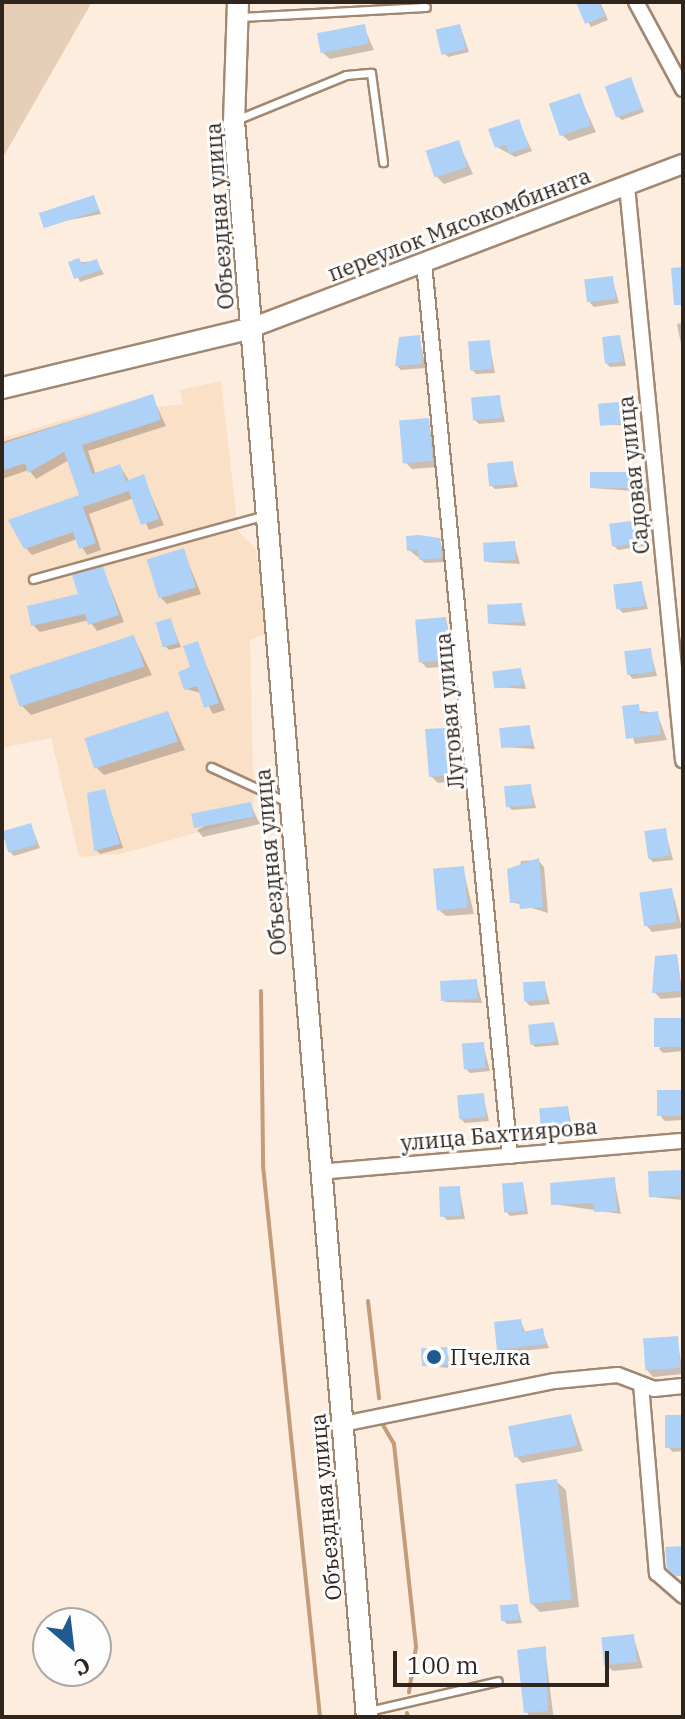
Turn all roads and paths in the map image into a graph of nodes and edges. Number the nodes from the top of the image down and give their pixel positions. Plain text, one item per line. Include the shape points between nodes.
1 (636, 2) edge
2 (426, 7) dead end
3 (238, 10) edge
4 (683, 89) edge
5 (234, 121) junction
6 (383, 162) dead end
7 (683, 164) edge
8 (627, 186) junction
9 (424, 263) junction
10 (251, 328) junction
11 (2, 388) edge
12 (268, 515) junction
13 (33, 579) dead end
14 (683, 760) edge
15 (211, 767) dead end
16 (289, 803) junction
17 (683, 1141) edge
18 (510, 1156) junction
19 (319, 1172) junction
20 (641, 1384) junction
21 (683, 1386) edge
22 (343, 1424) junction
23 (683, 1596) edge
24 (498, 1681) dead end
25 (366, 1714) edge

1 - 4 street
2 - 3 lane
3 - 5 main road, Объездная улица
5 - 6 lane via 346,75 371,73
5 - 10 main road, Объездная улица
7 - 8 street, переулок Мясокомбината
8 - 9 street, переулок Мясокомбината
8 - 14 street, Садовая улица
9 - 10 street, переулок Мясокомбината
9 - 18 street, Луговая улица
10 - 11 main road
10 - 12 main road, Объездная улица
12 - 13 lane
12 - 16 main road, Объездная улица
15 - 16 lane
16 - 19 main road, Объездная улица
17 - 18 street, улица Бахтиярова
18 - 19 street, улица Бахтиярова
19 - 22 main road, Объездная улица
20 - 21 street
20 - 22 street via 618,1375 555,1381
20 - 23 street via 657,1573
22 - 25 main road, Объездная улица
24 - 25 lane

